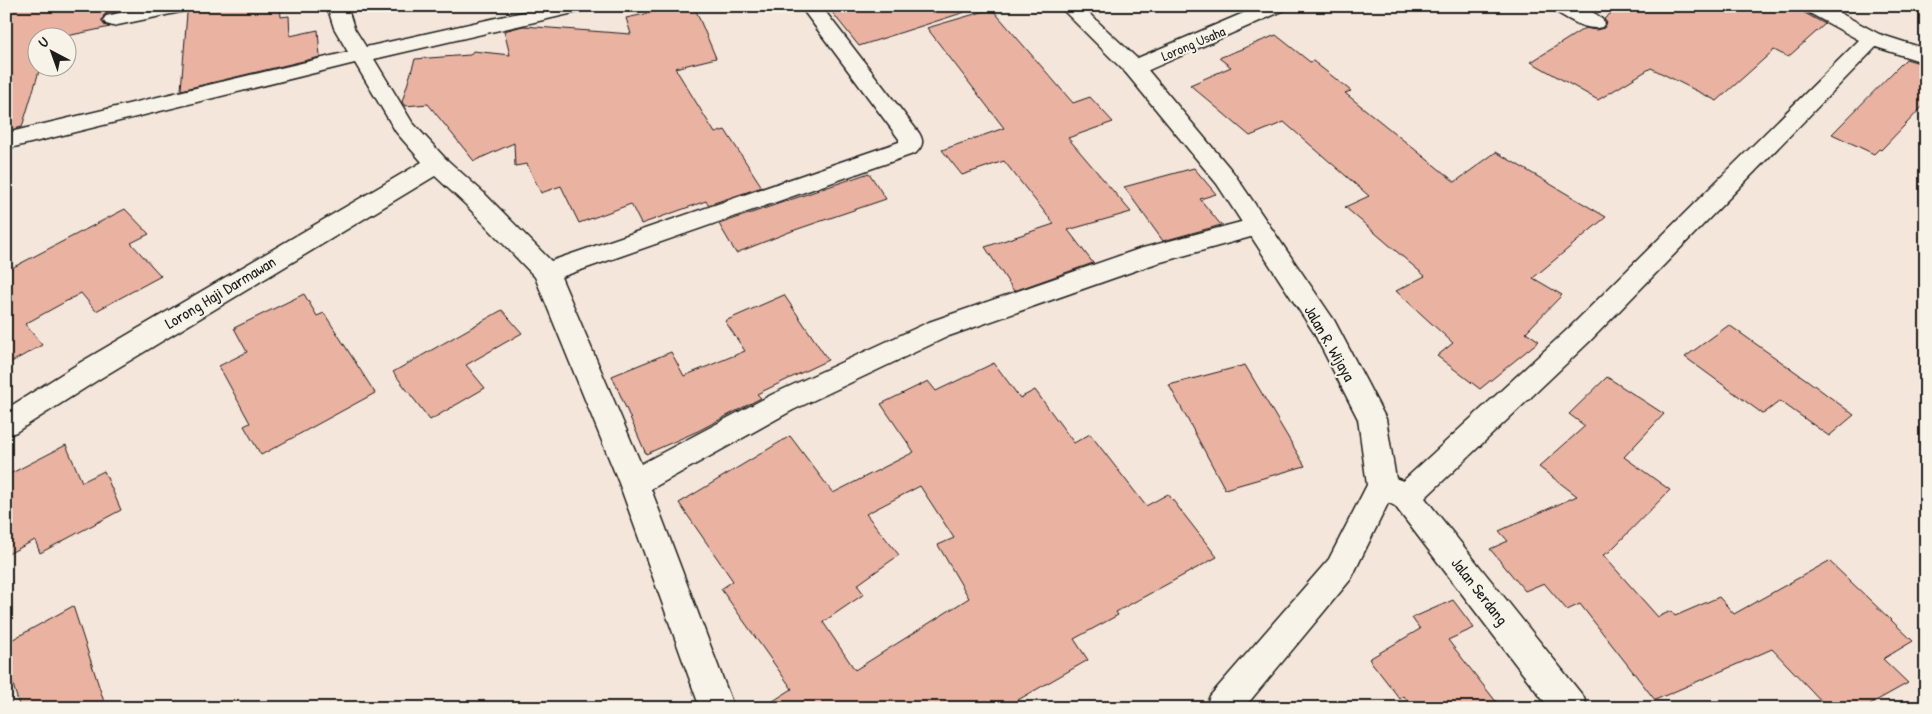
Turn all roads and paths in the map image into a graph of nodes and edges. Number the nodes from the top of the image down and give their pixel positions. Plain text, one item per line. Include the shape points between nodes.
1 (183, 6) edge
2 (337, 6) edge
3 (578, 6) edge
4 (810, 6) edge
5 (1069, 6) edge
6 (1278, 6) edge
7 (1560, 6) edge
8 (1811, 6) edge
9 (113, 20) dead end
10 (1595, 23) dead end
11 (1872, 39) junction
12 (362, 55) junction
13 (1926, 56) edge
14 (1134, 68) junction
15 (6, 141) edge
16 (436, 164) junction
17 (1256, 227) junction
18 (546, 272) junction
19 (6, 424) edge
20 (634, 483) junction
21 (1394, 491) junction
22 (717, 708) edge
23 (1222, 708) edge
24 (1571, 708) edge

1 - 9 street
2 - 12 street via 344,28
3 - 12 street
4 - 18 street via 911,138 911,144
5 - 14 street, Jalan R. Wijaya
6 - 14 street, Lorong Usaha
7 - 10 street
8 - 11 street
11 - 13 street
11 - 21 street via 1579,335
12 - 15 street
12 - 16 street via 404,127
14 - 17 street, Jalan R. Wijaya via 1224,178
16 - 18 street via 475,198
16 - 19 street, Lorong Haji Darmawan
17 - 20 street via 1148,256 939,329 783,402
17 - 21 street, Jalan R. Wijaya via 1324,326 1372,419
18 - 20 street
20 - 22 street
21 - 23 street via 1340,569
21 - 24 street, Jalan Serdang

